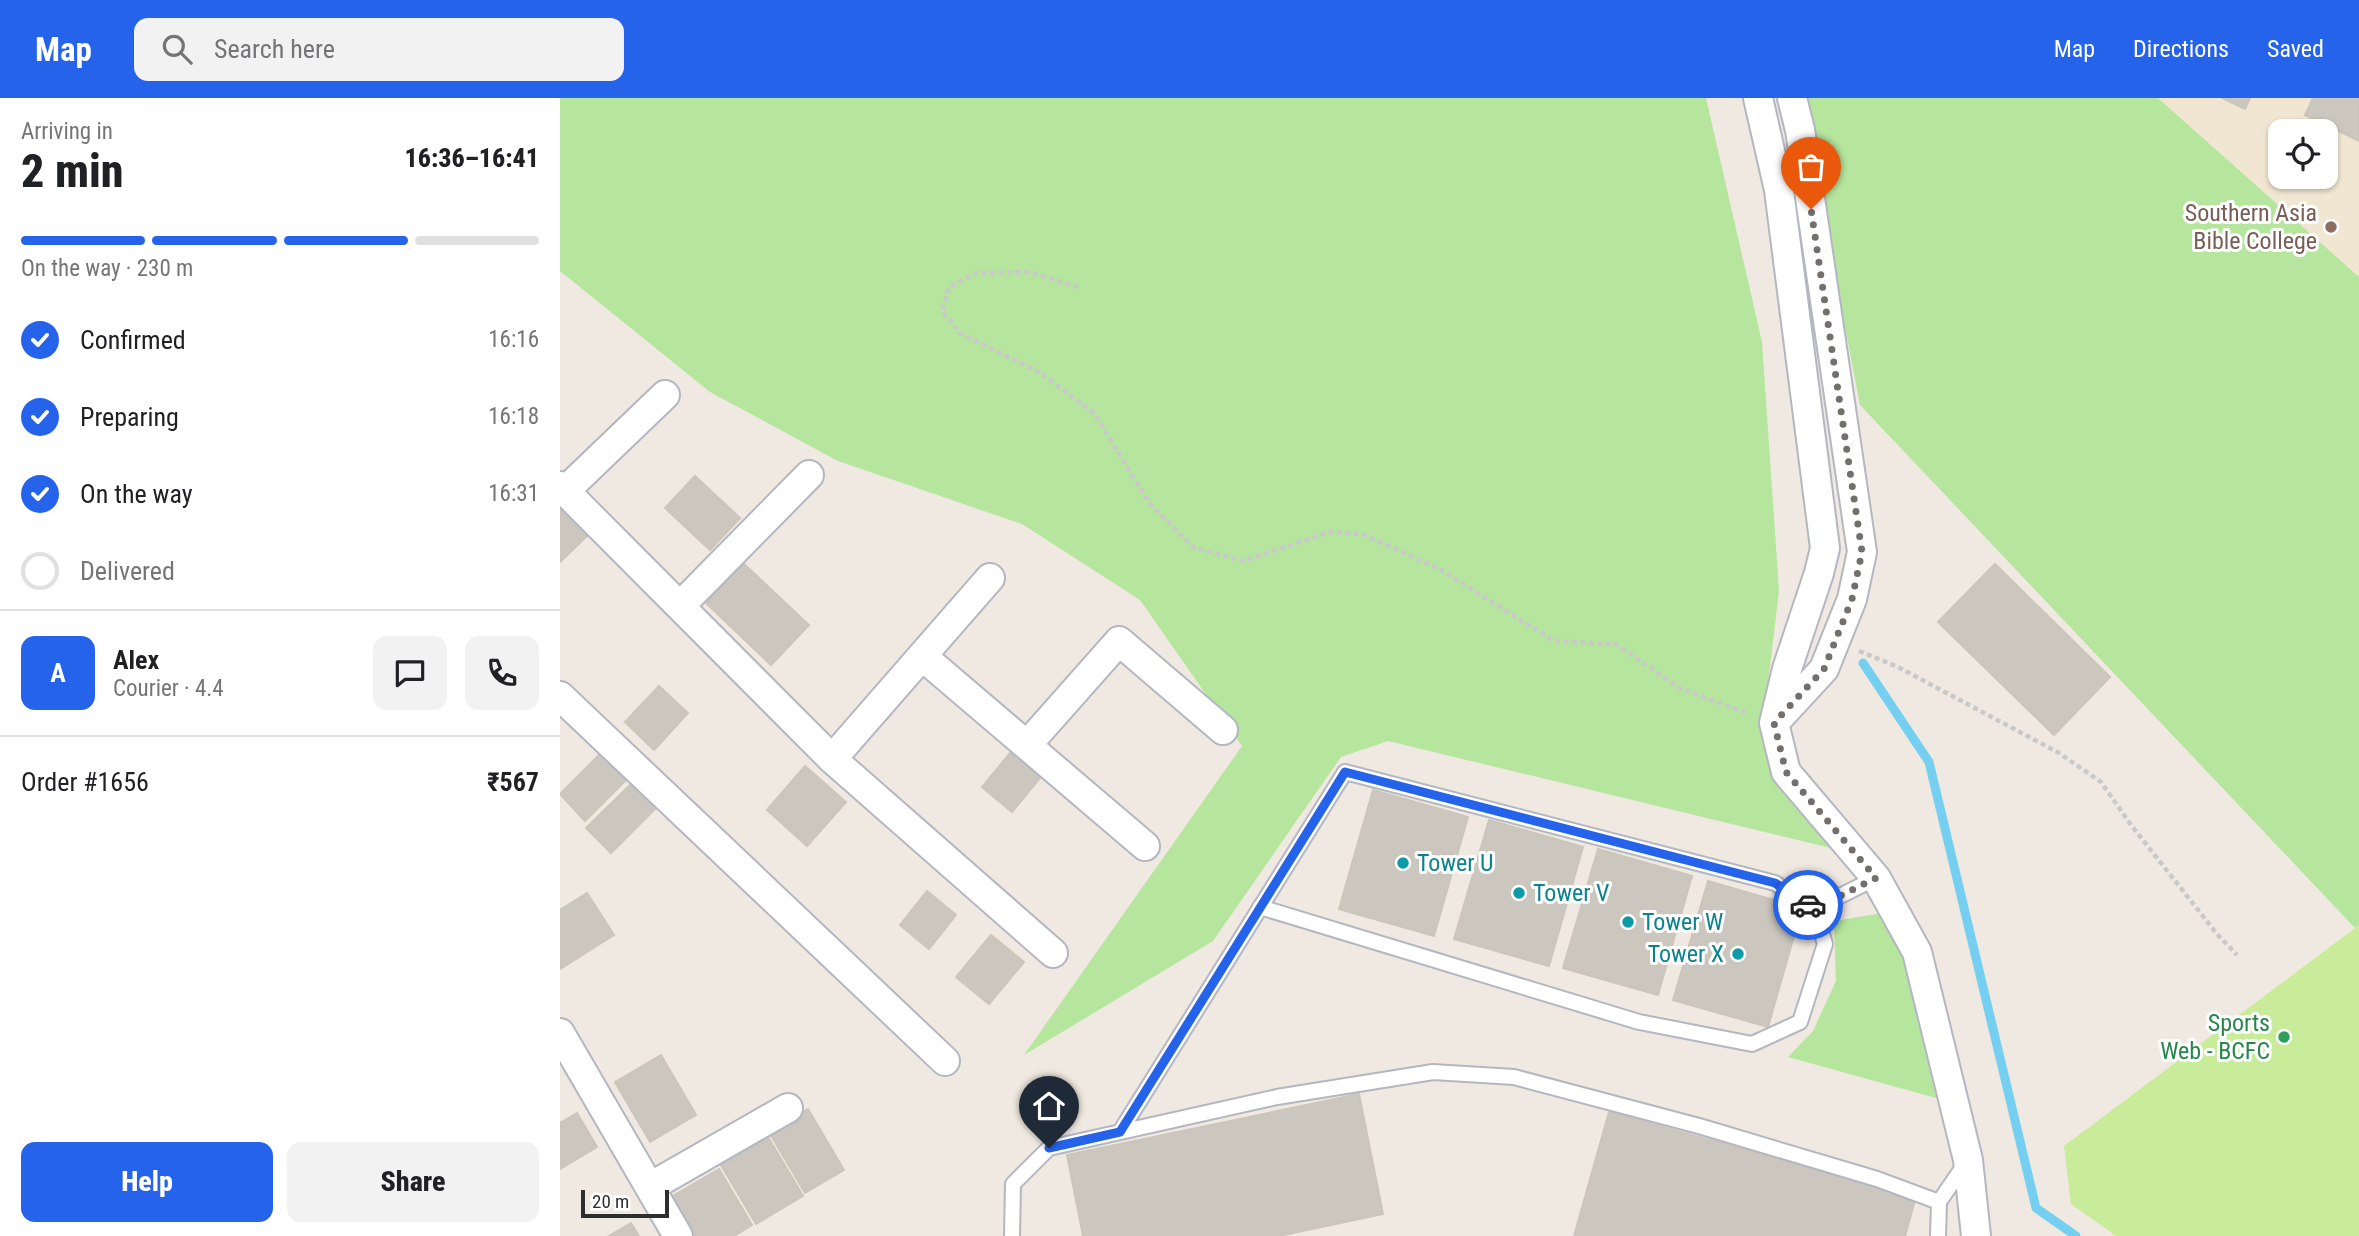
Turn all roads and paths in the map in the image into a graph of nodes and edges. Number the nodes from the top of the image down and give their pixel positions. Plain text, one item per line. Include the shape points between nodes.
1 (1758, 98) edge
2 (1792, 98) edge
3 (1078, 287) dead end
4 (665, 395) dead end
5 (809, 475) dead end
6 (562, 488) edge
7 (990, 578) dead end
8 (680, 606) junction
9 (1835, 642) junction
10 (922, 656) junction
11 (560, 696) edge
12 (1774, 723) junction
13 (1223, 730) dead end
14 (1027, 745) junction
15 (832, 759) junction
16 (1145, 846) dead end
17 (1876, 878) junction
18 (1260, 907) junction
19 (1814, 909) junction
20 (1053, 953) dead end
21 (2237, 955) dead end
22 (564, 1051) edge
23 (945, 1061) dead end
24 (788, 1108) dead end
25 (1120, 1132) junction
26 (1968, 1160) junction
27 (650, 1187) junction
28 (1939, 1202) junction
29 (678, 1236) edge
30 (1012, 1236) edge
31 (1938, 1236) edge
32 (1976, 1236) edge

1 - 12 street via 1779,190 1825,548
2 - 9 street via 1862,552 1852,599
3 - 12 path via 1029,271 976,273 949,287 942,311 960,333 1039,372 1094,413 1150,503 1193,547 1243,561 1330,532 1362,534 1438,568 1554,641 1616,644 1681,689
4 - 6 street
5 - 8 street
6 - 8 street
7 - 10 street
8 - 15 street
9 - 12 street via 1824,669
9 - 21 path via 1898,667 2059,753 2101,782
10 - 14 street
10 - 15 street
11 - 23 street
12 - 17 street via 1786,772
13 - 14 street via 1119,641
14 - 16 street
15 - 20 street
17 - 19 lane
17 - 26 street via 1917,951
18 - 19 lane via 1345,772 1775,883
18 - 19 lane via 1639,1022 1752,1044 1800,1022 1825,944
18 - 25 lane
22 - 27 street
24 - 27 street
25 - 28 lane via 1277,1097 1433,1072 1514,1077 1712,1130
25 - 30 lane via 1049,1148 1013,1184
26 - 28 lane
26 - 32 street
27 - 29 street
28 - 31 lane

